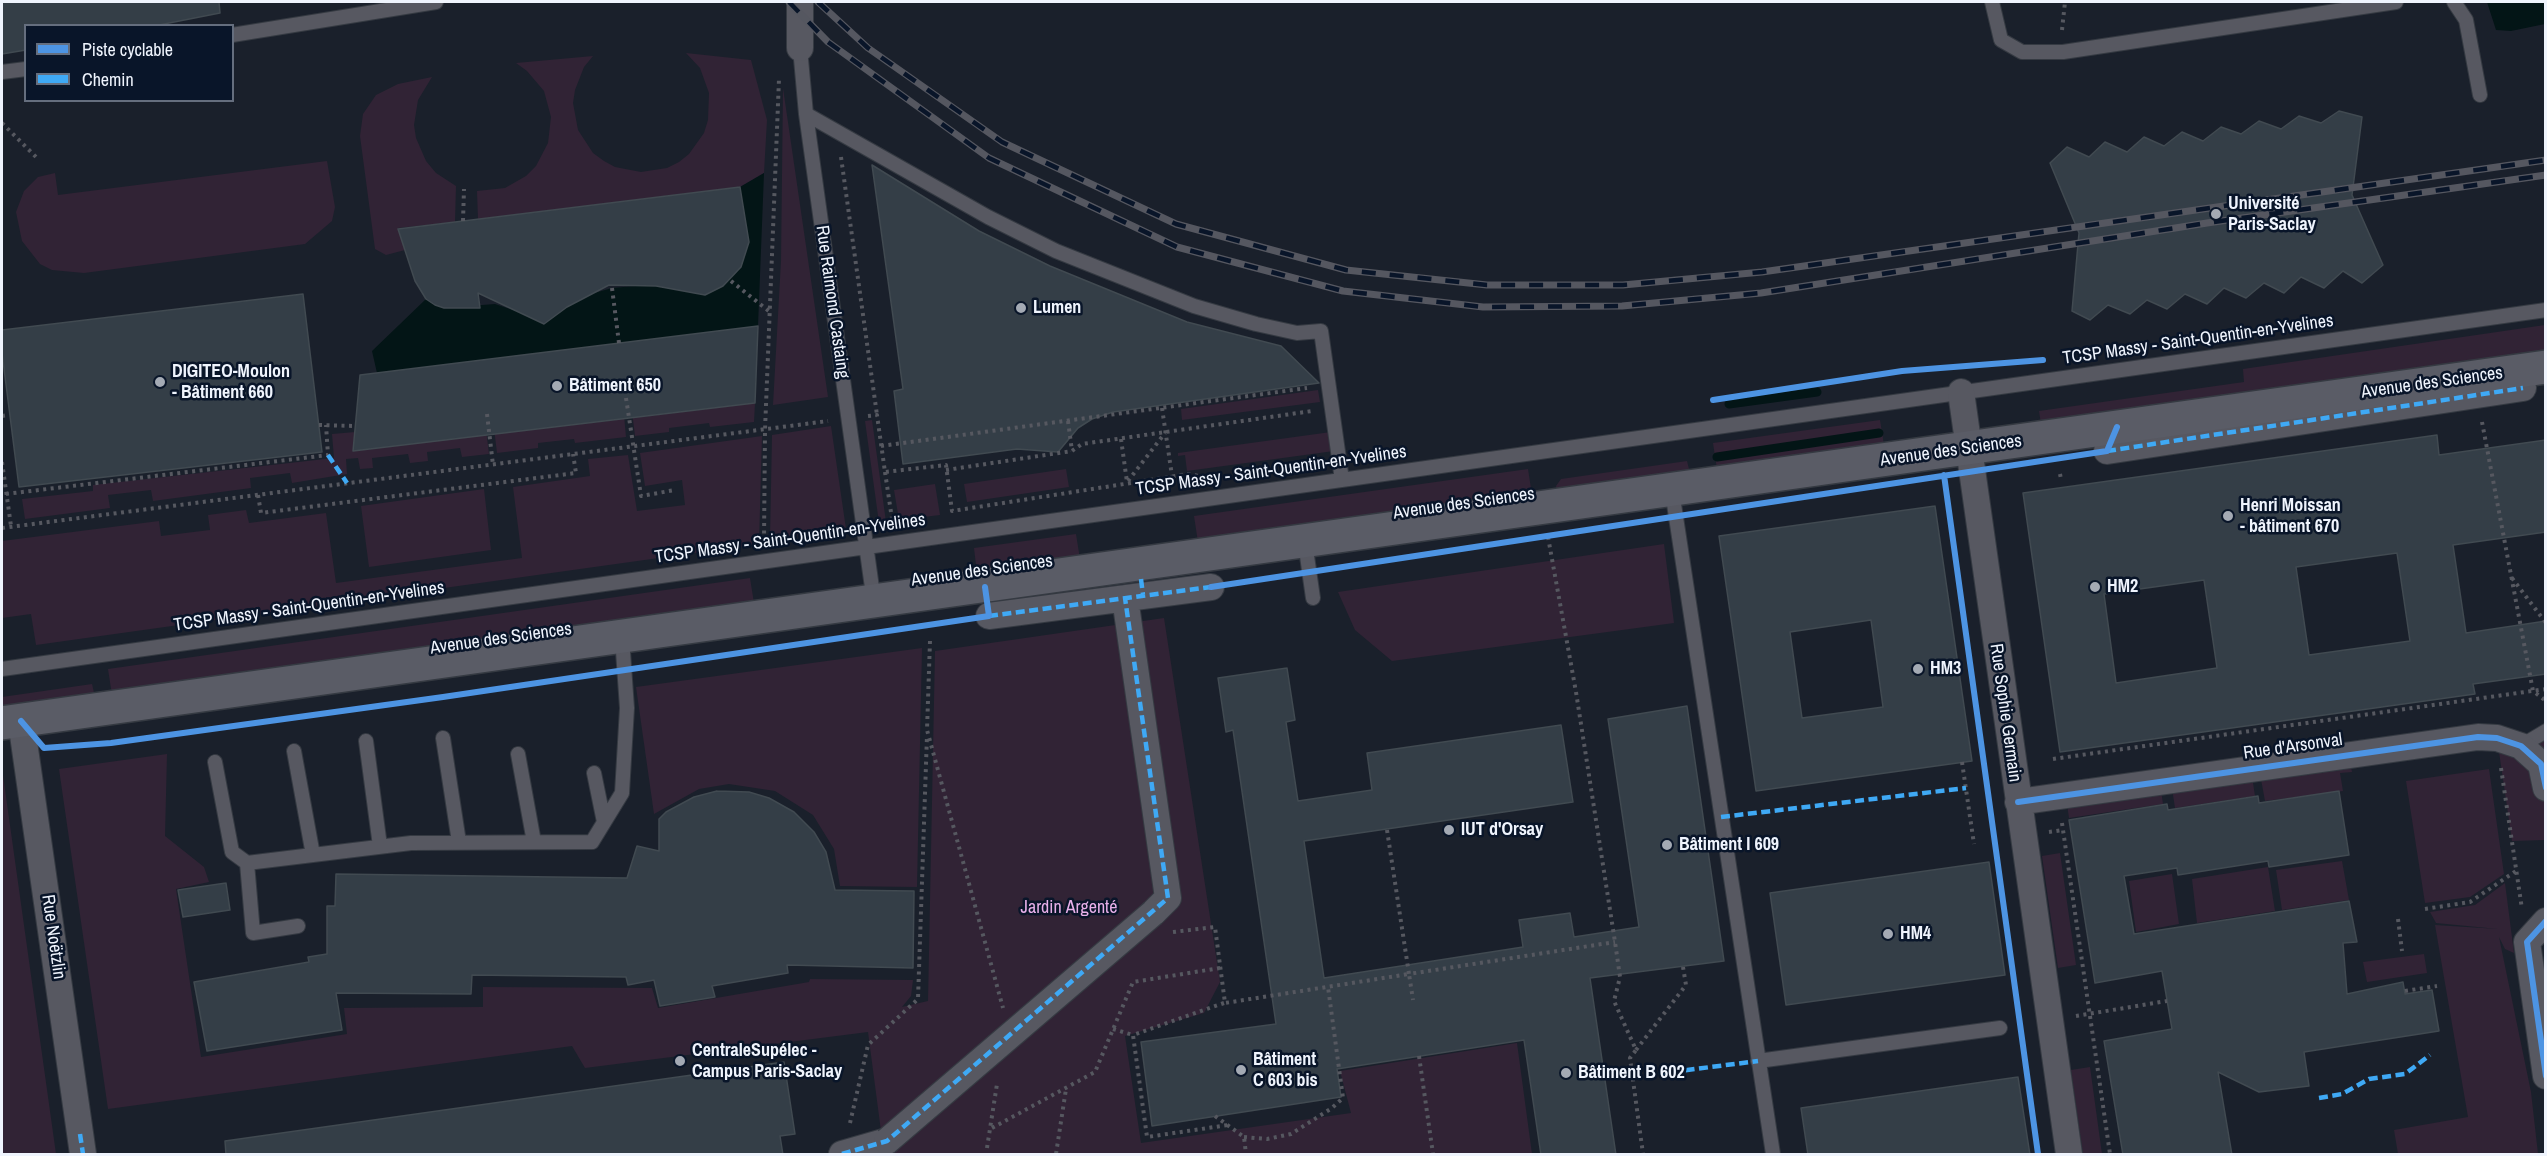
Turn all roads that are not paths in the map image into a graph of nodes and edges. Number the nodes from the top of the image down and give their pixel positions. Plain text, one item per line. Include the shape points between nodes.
1 (436, 2) edge
2 (800, 2) edge
3 (1992, 2) edge
4 (2396, 2) edge
5 (2454, 2) edge
6 (234, 35) edge
7 (800, 48) joint
8 (24, 69) edge
9 (2, 72) edge
10 (2480, 95) dead end
11 (806, 114) junction
12 (2546, 310) edge
13 (2534, 377) edge
14 (1961, 392) junction
15 (1967, 449) junction
16 (2107, 452) dead end
17 (1342, 480) junction
18 (1672, 490) junction
19 (1305, 542) junction
20 (865, 546) junction
21 (1211, 586) dead end
22 (1136, 591) junction
23 (1313, 598) dead end
24 (874, 602) junction
25 (989, 616) dead end
26 (622, 637) junction
27 (2, 669) edge
28 (11, 722) edge
29 (2546, 731) edge
30 (443, 738) dead end
31 (366, 741) dead end
32 (2521, 746) junction
33 (294, 751) dead end
34 (518, 754) dead end
35 (215, 762) dead end
36 (594, 774) dead end
37 (2546, 788) edge
38 (2018, 802) junction
39 (604, 822) junction
40 (459, 842) junction
41 (534, 842) junction
42 (381, 846) junction
43 (313, 855) junction
44 (247, 863) junction
45 (2546, 921) edge
46 (298, 926) dead end
47 (2000, 1028) dead end
48 (1758, 1061) junction
49 (2546, 1076) edge
50 (842, 1143) edge
51 (82, 1144) edge
52 (1773, 1155) edge
53 (2069, 1155) edge

1 - 6 lane
2 - 7 street, Rue Raimond Castaing
3 - 4 lane via 2001,40 2022,52 2062,52
5 - 10 lane via 2466,20
7 - 11 lane, Rue Raimond Castaing
8 - 9 lane
11 - 17 lane via 1056,251 1194,306 1297,333 1321,331
11 - 20 lane, Rue Raimond Castaing
12 - 14 lane, TCSP Massy - Saint-Quentin-en-Yvelines
13 - 15 street, Avenue des Sciences
13 - 16 street via 2479,394
14 - 15 street, Rue Sophie Germain
14 - 17 lane, TCSP Massy - Saint-Quentin-en-Yvelines
15 - 18 street, Avenue des Sciences
15 - 38 street, Rue Sophie Germain
17 - 20 lane, TCSP Massy - Saint-Quentin-en-Yvelines
18 - 19 street, Avenue des Sciences
18 - 48 lane
19 - 23 lane
19 - 24 street, Avenue des Sciences
20 - 24 lane, Rue Raimond Castaing
20 - 27 lane, TCSP Massy - Saint-Quentin-en-Yvelines
21 - 22 street
22 - 25 street
22 - 50 street, bridge via 1168,898 887,1141
24 - 26 street, Avenue des Sciences
26 - 28 street, Avenue des Sciences
26 - 39 lane via 627,708 622,793
28 - 51 street, Rue Noëtzlin
29 - 32 lane
30 - 40 lane
31 - 42 lane
32 - 37 street, Rue d'Arsonval via 2541,764
32 - 38 street, Rue d'Arsonval via 2478,736
33 - 43 lane
34 - 41 lane
35 - 44 lane via 232,852
36 - 39 lane
38 - 53 street, Rue Sophie Germain
39 - 41 lane via 592,842
40 - 41 lane
40 - 42 lane
42 - 43 lane
43 - 44 lane
44 - 46 lane via 253,933
45 - 49 street via 2527,942
47 - 48 lane
48 - 52 lane

